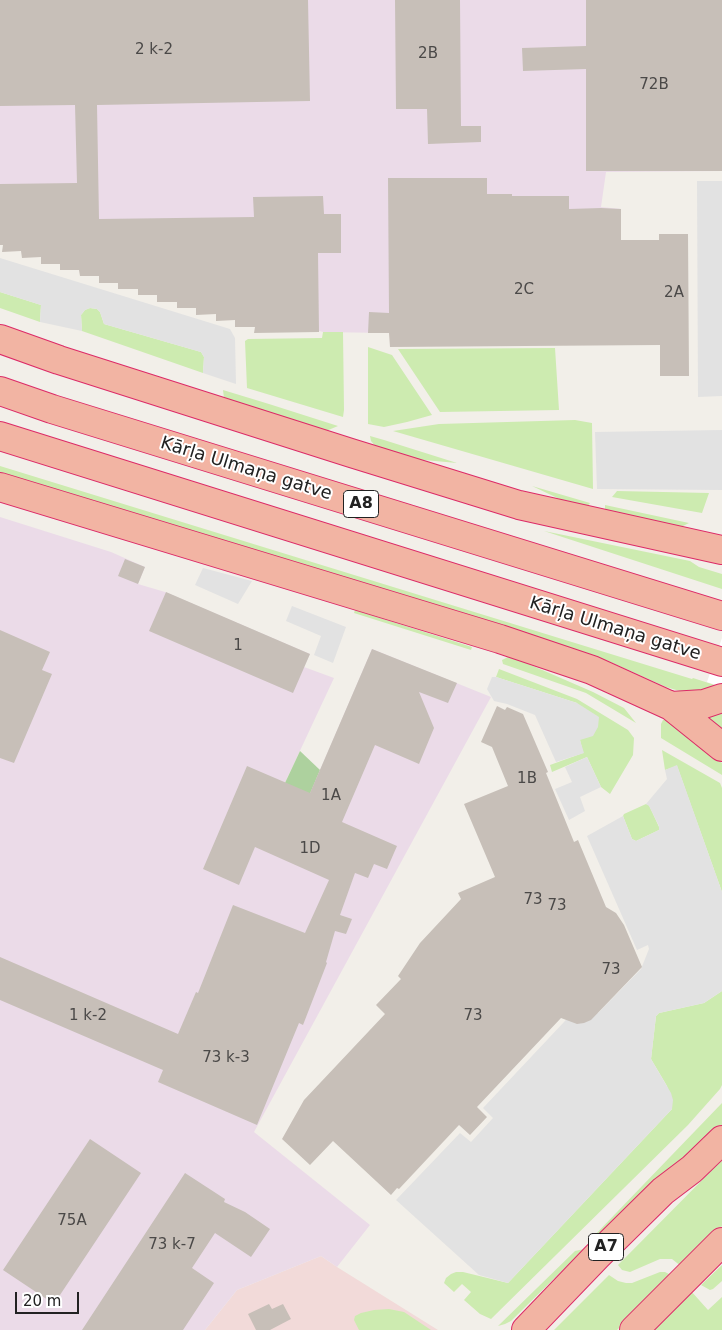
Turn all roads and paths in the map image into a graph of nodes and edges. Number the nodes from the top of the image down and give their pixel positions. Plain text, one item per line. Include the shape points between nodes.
1 (0, 340) edge
2 (0, 392) edge
3 (0, 436) edge
4 (0, 487) edge
5 (722, 550) edge
6 (722, 616) edge
7 (718, 661) edge
8 (722, 698) edge
9 (671, 706) junction
10 (722, 747) edge
11 (722, 1140) edge
12 (722, 1242) edge
13 (526, 1330) edge
14 (634, 1330) edge

1 - 5 highway via 519,505
2 - 6 highway, Kārļa Ulmaņa gatve / A8
3 - 7 highway, Kārļa Ulmaņa gatve / A8
4 - 9 highway via 500,639 592,670
8 - 9 highway via 704,704
9 - 10 highway
11 - 13 highway, A7 via 663,1191
12 - 14 highway

